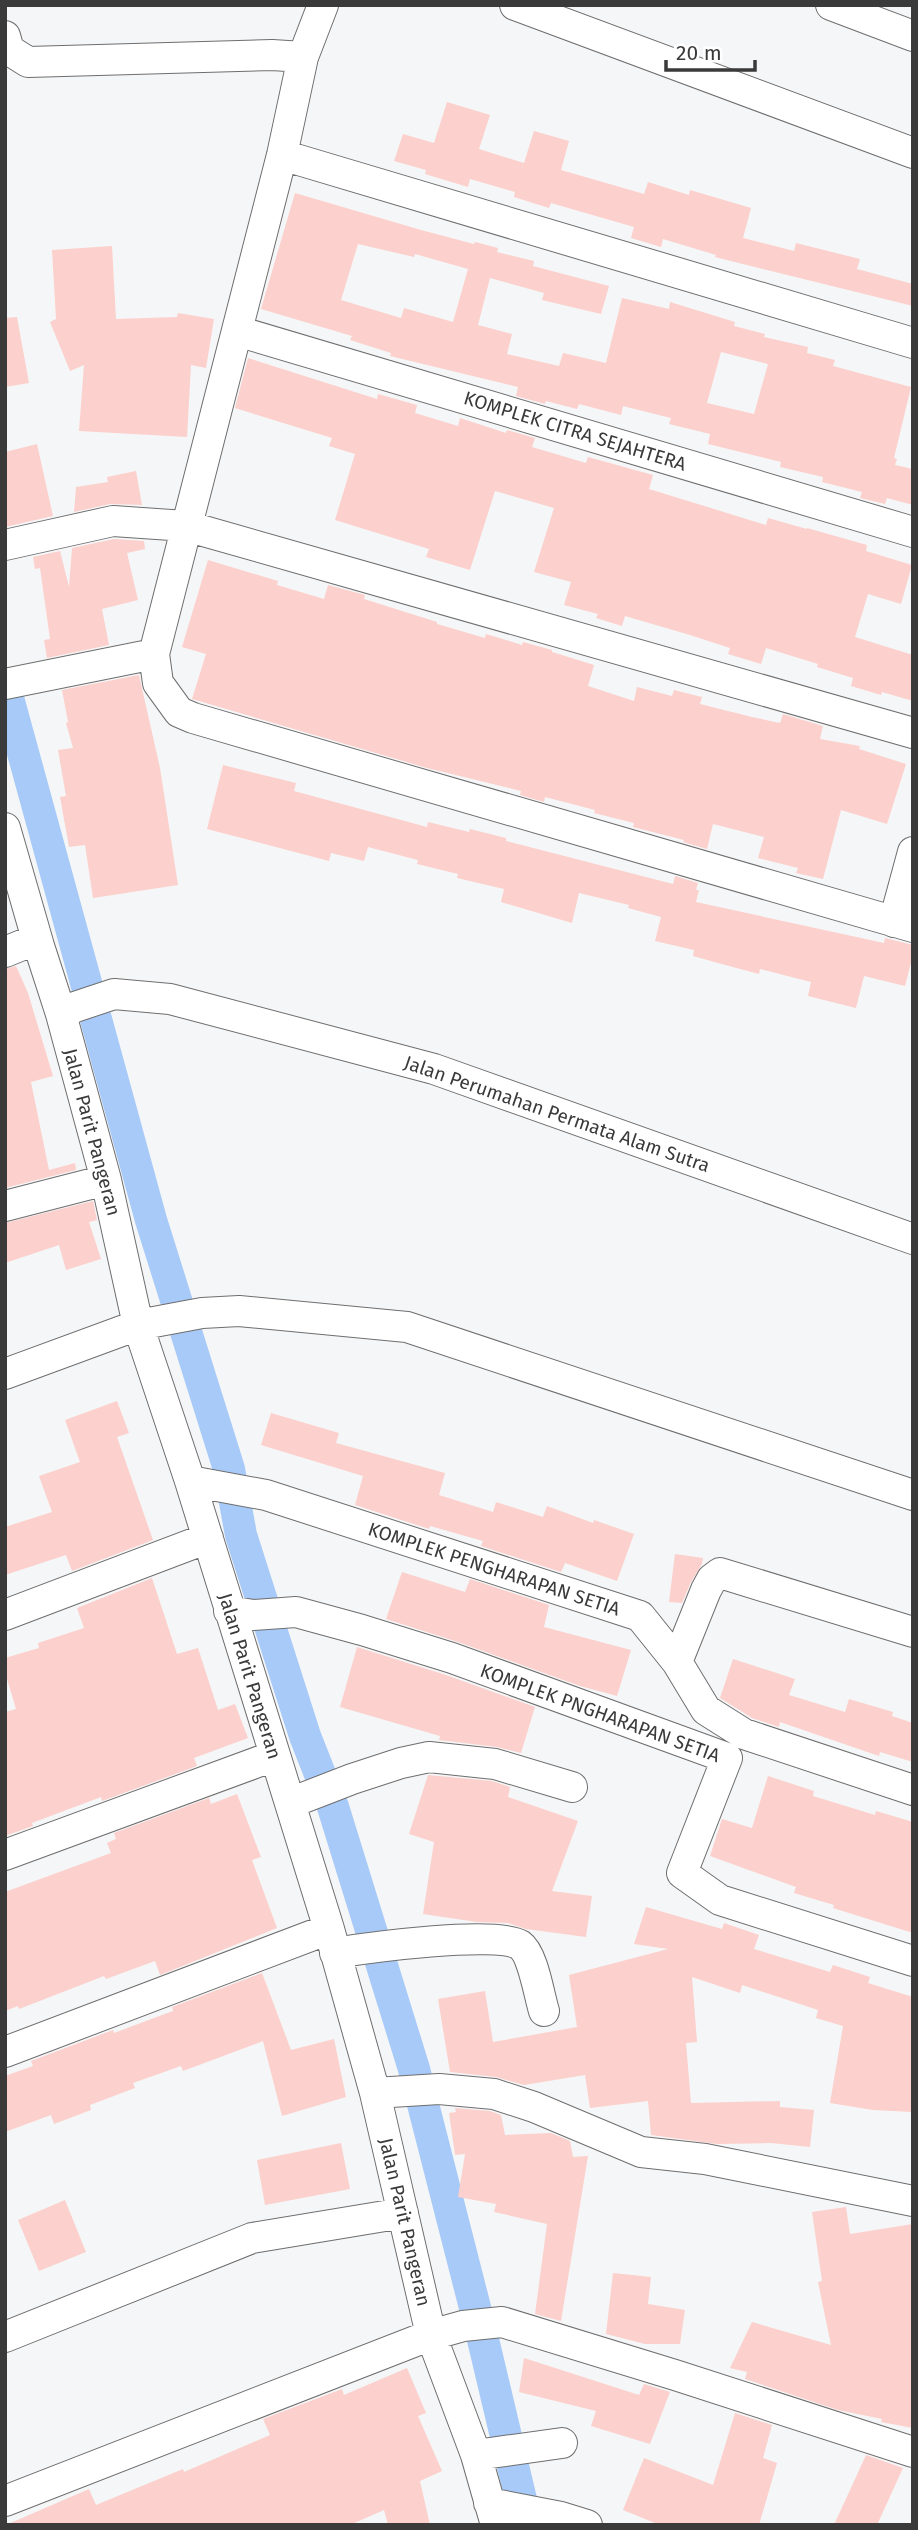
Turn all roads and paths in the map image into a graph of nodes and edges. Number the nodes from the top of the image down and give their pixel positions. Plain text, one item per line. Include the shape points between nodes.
1 (323, 5) edge
2 (515, 5) edge
3 (831, 5) edge
4 (913, 36) edge
5 (5, 37) edge
6 (303, 57) junction
7 (913, 153) edge
8 (282, 155) junction
9 (236, 331) junction
10 (913, 342) edge
11 (186, 526) junction
12 (913, 532) edge
13 (5, 545) edge
14 (154, 654) junction
15 (16, 682) edge
16 (913, 733) edge
17 (5, 828) edge
18 (913, 852) edge
19 (904, 925) edge
20 (37, 939) junction
21 (5, 952) edge
22 (68, 1011) junction
23 (106, 1180) junction
24 (5, 1206) edge
25 (913, 1239) edge
26 (146, 1323) junction
27 (5, 1374) edge
28 (199, 1482) junction
29 (913, 1496) edge
30 (208, 1538) junction
31 (241, 1613) junction
32 (5, 1615) edge
33 (913, 1632) edge
34 (677, 1662) junction
35 (274, 1756) junction
36 (572, 1787) dead end
37 (913, 1790) edge
38 (298, 1800) junction
39 (5, 1855) edge
40 (339, 1944) junction
41 (913, 1961) edge
42 (544, 2011) dead end
43 (5, 2052) edge
44 (382, 2092) junction
45 (913, 2201) edge
46 (403, 2213) junction
47 (431, 2335) junction
48 (5, 2337) edge
49 (562, 2443) dead end
50 (913, 2452) edge
51 (476, 2455) junction
52 (5, 2501) edge
53 (499, 2511) edge
54 (574, 2522) edge

1 - 6 street
2 - 7 street
3 - 4 street
5 - 6 street via 9,50 27,62
6 - 8 street
8 - 9 street
8 - 10 street
9 - 11 street
9 - 12 street, KOMPLEK CITRA SEJAHTERA
11 - 13 street via 113,521
11 - 14 street
11 - 16 street
14 - 15 street
14 - 19 street via 158,684 179,712 193,718
17 - 20 street, Jalan Parit Pangeran
18 - 19 street
20 - 21 street
20 - 22 street, Jalan Parit Pangeran
22 - 23 street, Jalan Parit Pangeran
22 - 25 street, Jalan Perumahan Permata Alam Sutra via 114,994 170,999 434,1069
23 - 24 street
23 - 26 street, Jalan Parit Pangeran
26 - 27 street
26 - 28 street, Jalan Parit Pangeran
26 - 29 street via 239,1311 407,1327
28 - 30 street, Jalan Parit Pangeran
28 - 34 street, KOMPLEK PENGHARAPAN SETIA via 266,1495 640,1616
30 - 31 street, Jalan Parit Pangeran
30 - 32 street
31 - 35 street, Jalan Parit Pangeran
31 - 41 street, KOMPLEK PNGHARAPAN SETIA via 296,1612 362,1630 727,1758 682,1873 719,1900
33 - 34 street via 720,1573 706,1590
34 - 37 street, KOMPLEK PENGHARAPAN SETIA via 706,1710 744,1734
35 - 38 street, Jalan Parit Pangeran
35 - 39 street
36 - 38 street via 495,1764 429,1757
38 - 40 street, Jalan Parit Pangeran
40 - 42 street via 454,1940 519,1944 527,1954
40 - 43 street
40 - 44 street, Jalan Parit Pangeran
44 - 45 street via 494,2094 641,2152 705,2159
44 - 46 street, Jalan Parit Pangeran
46 - 47 street, Jalan Parit Pangeran
46 - 48 street via 252,2238
47 - 50 street via 502,2322
47 - 51 street, Jalan Parit Pangeran
47 - 52 street
49 - 51 street
51 - 53 street, Jalan Parit Pangeran
53 - 54 street

